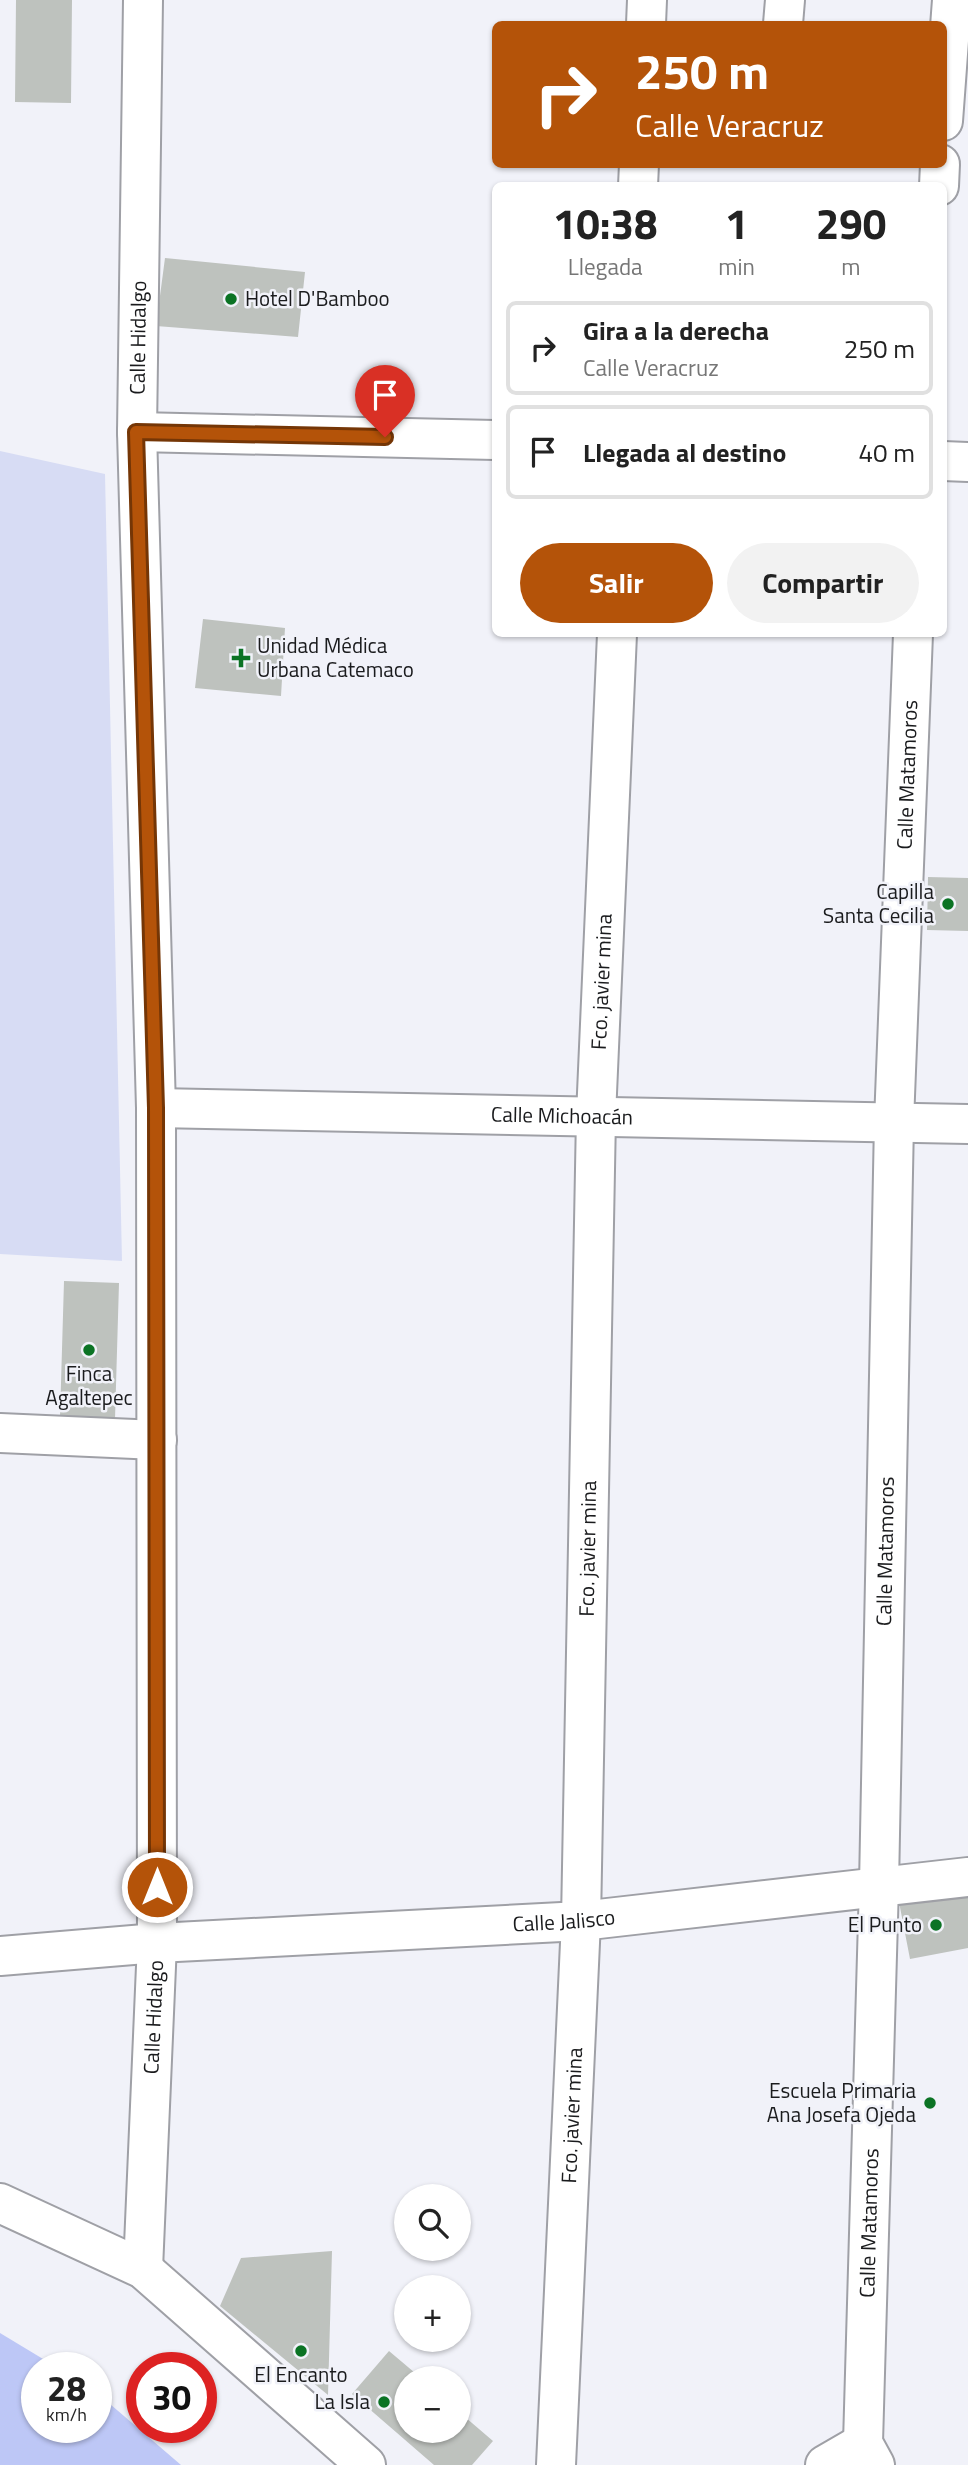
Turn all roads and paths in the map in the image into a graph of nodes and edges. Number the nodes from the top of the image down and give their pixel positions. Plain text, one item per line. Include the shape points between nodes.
1 (143, 0) edge
2 (648, 0) edge
3 (785, 0) edge
4 (952, 0) edge
5 (646, 21) edge
6 (783, 21) edge
7 (947, 67) edge
8 (136, 432) junction
9 (492, 440) edge
10 (947, 461) edge
11 (968, 462) edge
12 (617, 637) edge
13 (913, 637) edge
14 (156, 1108) junction
15 (596, 1116) junction
16 (894, 1122) junction
17 (968, 1124) edge
18 (0, 1433) edge
19 (157, 1440) junction
20 (968, 1877) edge
21 (879, 1885) junction
22 (581, 1921) junction
23 (157, 1943) junction
24 (0, 1956) edge
25 (0, 2203) edge
26 (143, 2269) junction
27 (869, 2454) edge
28 (366, 2465) edge
29 (556, 2465) edge
30 (825, 2465) edge

1 - 8 street, Calle Hidalgo
2 - 5 street
3 - 6 street
4 - 7 street
8 - 9 street
8 - 14 street, Calle Hidalgo
10 - 11 street
12 - 15 street, Fco. javier mina
13 - 16 street, Calle Matamoros
14 - 15 street, Calle Michoacán
14 - 19 street, Calle Hidalgo
15 - 16 street, Calle Michoacán
15 - 22 street, Fco. javier mina
16 - 17 street, Calle Michoacán
16 - 21 street, Calle Matamoros
18 - 19 street
19 - 23 street, Calle Hidalgo
20 - 21 street, Calle Jalisco
21 - 22 street, Calle Jalisco
21 - 27 street, Calle Matamoros
22 - 23 street, Calle Jalisco
22 - 29 street, Fco. javier mina
23 - 24 street, Calle Jalisco
23 - 26 street, Calle Hidalgo
25 - 26 street
26 - 28 street
27 - 30 street

